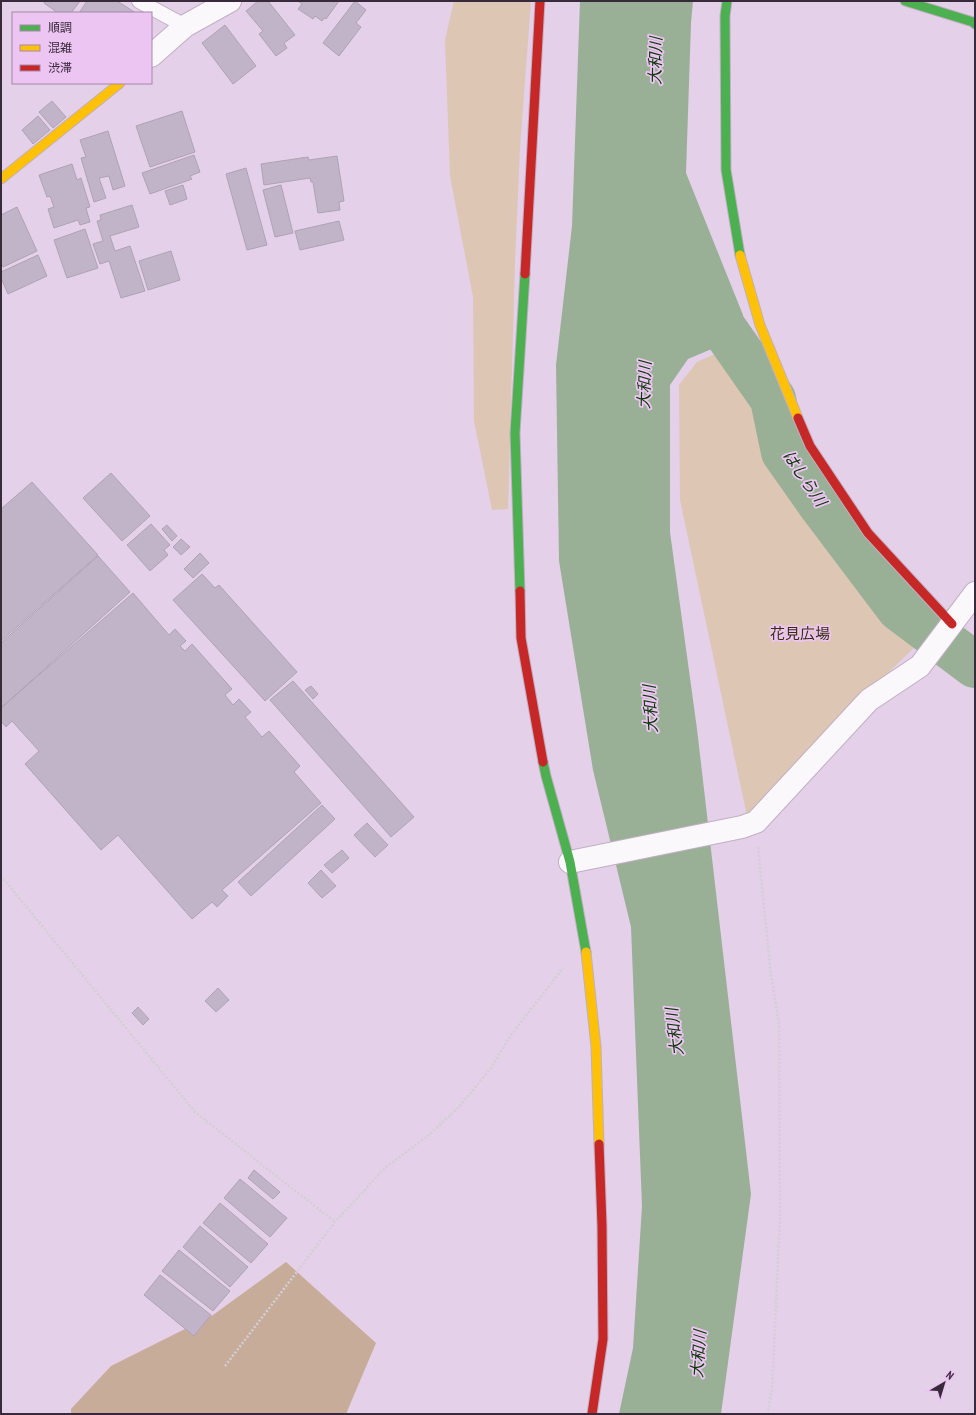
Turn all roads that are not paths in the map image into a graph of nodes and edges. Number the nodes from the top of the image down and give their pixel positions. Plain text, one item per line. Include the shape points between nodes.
1 (139, 1) edge
2 (230, 1) edge
3 (540, 1) edge
4 (727, 1) edge
5 (905, 1) edge
6 (974, 22) edge
7 (185, 26) junction
8 (152, 55) edge
9 (119, 84) edge
10 (1, 179) edge
11 (975, 593) edge
12 (952, 624) junction
13 (575, 860) junction
14 (592, 1414) edge

1 - 7 lane
2 - 7 street
3 - 13 street via 515,433 521,638 546,776
4 - 12 street via 726,170 740,254 760,325 810,446 868,533
5 - 6 street
7 - 8 street
9 - 10 street
11 - 12 street
12 - 13 street via 920,666 869,700 749,825
13 - 14 street via 596,1047 602,1226 603,1339

